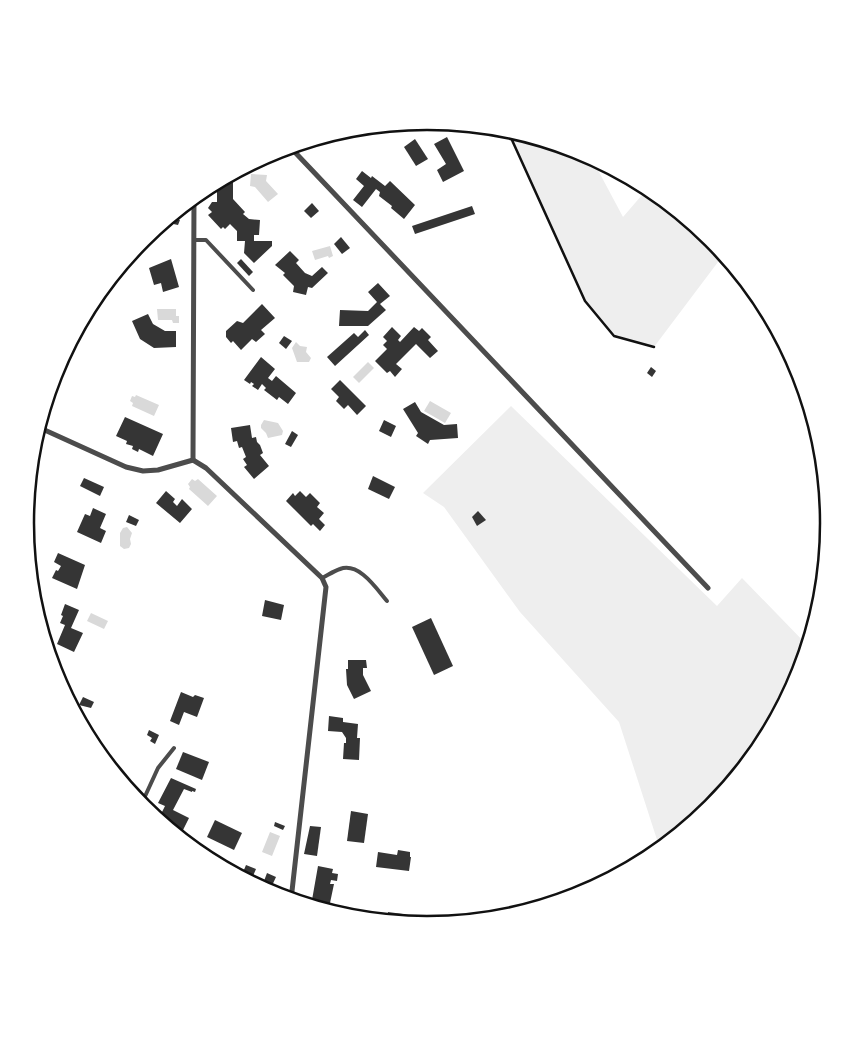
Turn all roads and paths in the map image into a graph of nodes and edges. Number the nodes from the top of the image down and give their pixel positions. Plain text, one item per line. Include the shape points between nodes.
1 (512, 139) edge
2 (296, 153) edge
3 (194, 207) edge
4 (194, 240) junction
5 (252, 290) dead end
6 (654, 346) dead end
7 (45, 430) edge
8 (193, 460) junction
9 (322, 578) junction
10 (708, 588) dead end
11 (386, 600) dead end
12 (174, 748) dead end
13 (145, 797) edge
14 (292, 892) edge

1 - 6 path via 585,301 614,336
2 - 10 street
3 - 4 street
4 - 5 lane via 206,240
4 - 8 street
7 - 8 street via 143,471
8 - 9 street via 206,468
9 - 11 lane via 342,568 354,569 368,579
9 - 14 street via 326,593
12 - 13 lane via 158,768

